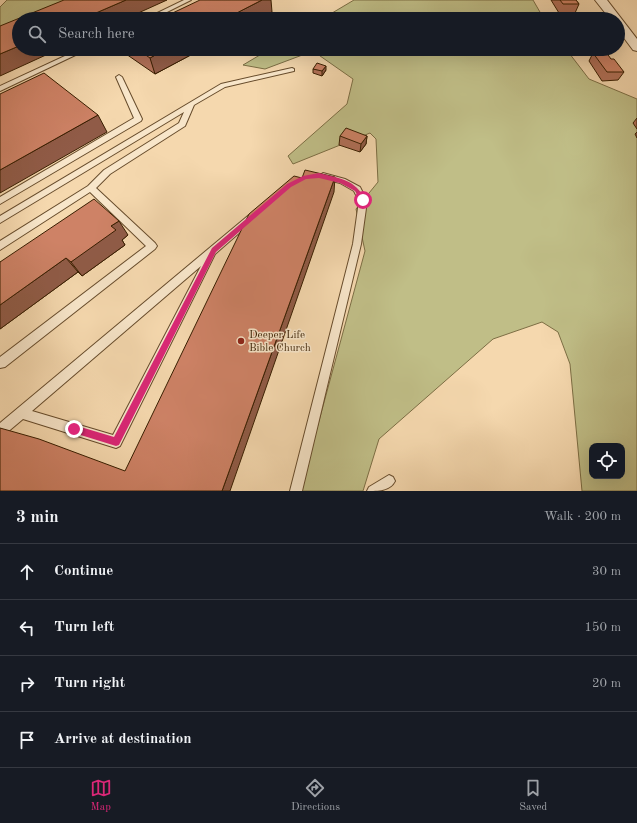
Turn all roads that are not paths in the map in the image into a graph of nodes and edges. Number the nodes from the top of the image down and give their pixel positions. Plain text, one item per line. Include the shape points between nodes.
1 (188, 0) edge
2 (601, 0) edge
3 (163, 12) edge
4 (610, 12) edge
5 (625, 31) edge
6 (637, 47) edge
7 (69, 56) edge
8 (292, 70) dead end
9 (119, 77) dead end
10 (0, 89) edge
11 (192, 103) junction
12 (312, 176) edge
13 (91, 188) junction
14 (0, 201) edge
15 (260, 210) edge
16 (0, 220) edge
17 (0, 246) edge
18 (214, 250) junction
19 (1, 363) dead end
20 (21, 413) junction
21 (0, 431) edge
22 (389, 481) dead end
23 (296, 491) edge
24 (373, 491) edge

1 - 3 lane
2 - 4 street
5 - 6 street
7 - 10 lane
8 - 11 lane via 222,85
9 - 14 lane via 138,119
11 - 13 lane via 182,124 107,172
11 - 16 lane
12 - 23 lane via 342,181 357,189 363,200 357,244
13 - 17 lane
13 - 19 lane via 152,246
15 - 18 lane
18 - 20 lane
18 - 20 lane via 116,442
20 - 21 lane
22 - 24 lane

